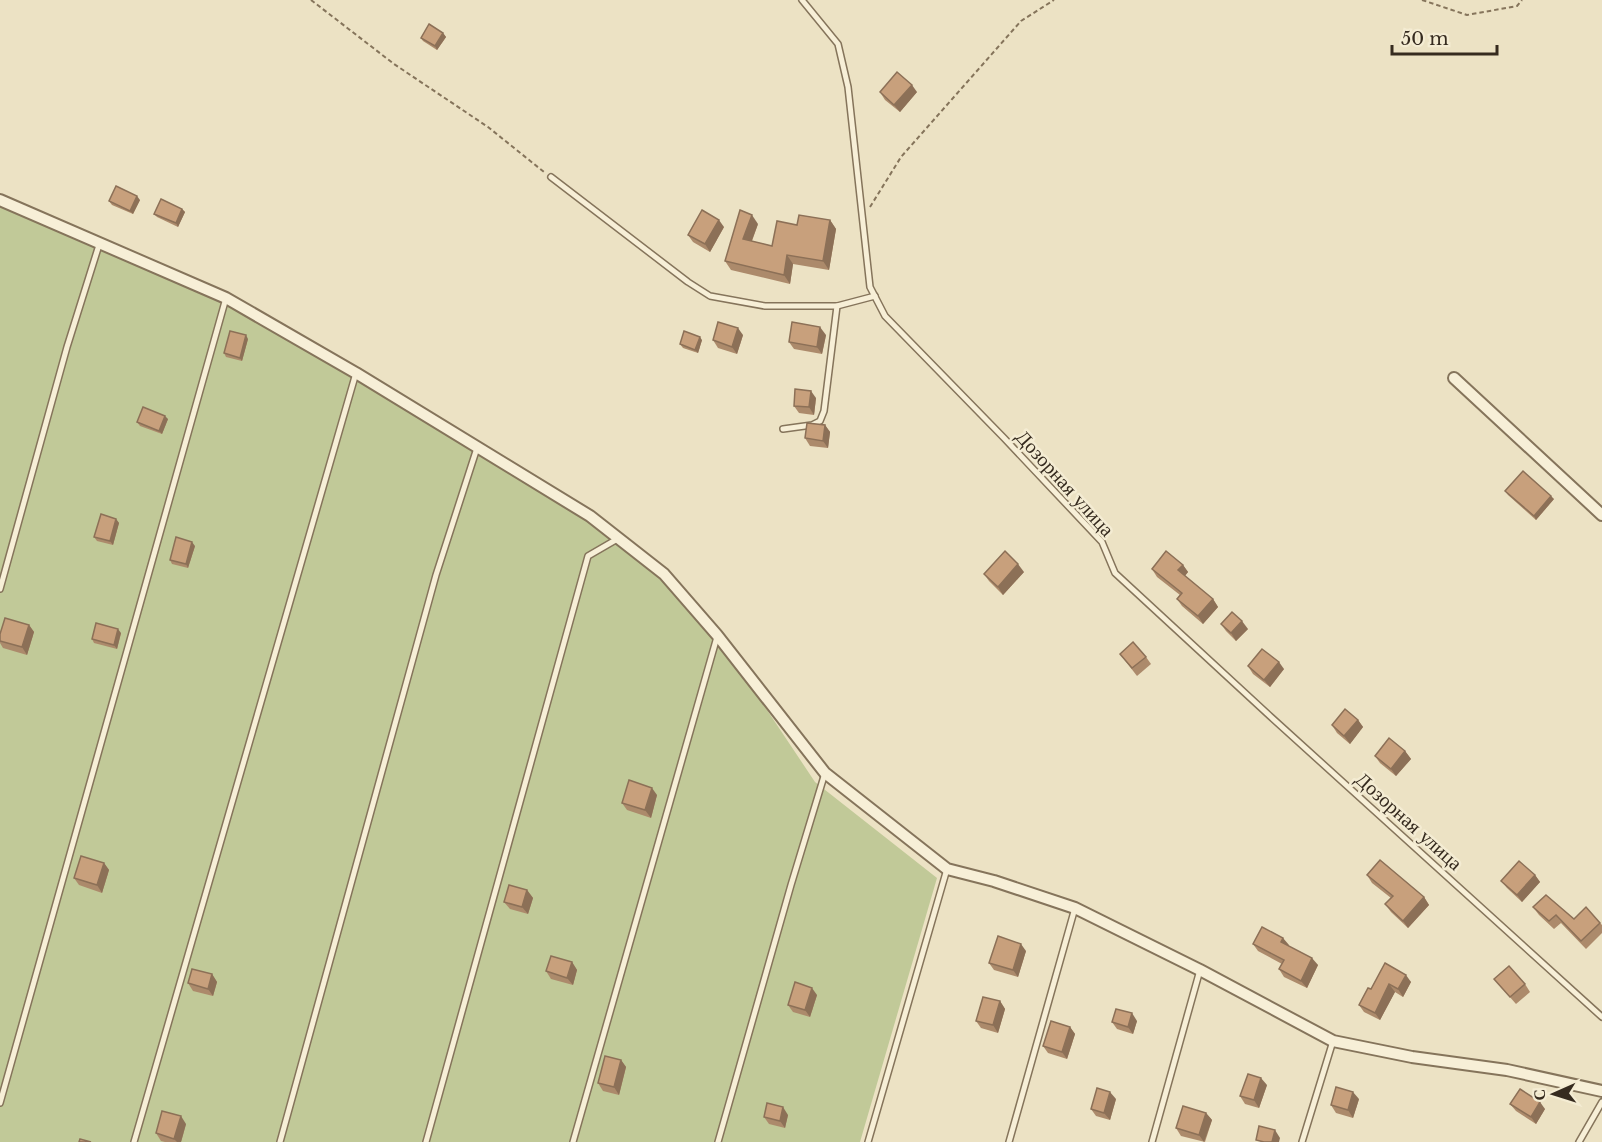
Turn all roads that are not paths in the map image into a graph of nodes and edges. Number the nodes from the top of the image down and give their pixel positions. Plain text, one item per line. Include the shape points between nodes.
1 (802, 0) edge
2 (551, 177) road end
3 (0, 200) edge
4 (99, 245) junction
5 (875, 296) junction
6 (226, 298) junction
7 (837, 306) junction
8 (356, 373) junction
9 (1454, 378) dead end
10 (783, 429) dead end
11 (477, 448) junction
12 (1602, 515) edge
13 (620, 538) junction
14 (0, 589) edge
15 (717, 635) junction
16 (825, 773) junction
17 (947, 869) junction
18 (1075, 908) junction
19 (1200, 970) junction
20 (1602, 1017) edge
21 (1333, 1041) junction
22 (1602, 1091) edge
23 (1602, 1102) edge
24 (0, 1104) edge
25 (134, 1142) edge
26 (280, 1142) edge
27 (426, 1142) edge
28 (573, 1142) edge
29 (718, 1142) edge
30 (868, 1142) edge
31 (1009, 1142) edge
32 (1152, 1142) edge
33 (1302, 1142) edge
34 (1579, 1142) edge

1 - 5 lane, Дозорная улица via 838,44 848,87 870,287
2 - 7 lane via 710,296 765,306
3 - 4 street
4 - 6 street
4 - 14 lane
5 - 7 lane
5 - 20 lane, Дозорная улица via 885,316 1102,542 1115,573
6 - 8 street
6 - 24 lane
7 - 10 lane via 820,421
8 - 11 street
8 - 25 lane
9 - 12 street
11 - 13 street
11 - 26 lane via 433,587
13 - 15 street via 664,574
13 - 27 lane via 588,556
15 - 16 street
15 - 28 lane
16 - 17 street
16 - 29 lane
17 - 18 street
17 - 30 lane
18 - 19 street
18 - 31 lane
19 - 21 street
19 - 32 lane
21 - 22 street via 1507,1070
21 - 33 lane
23 - 34 lane

